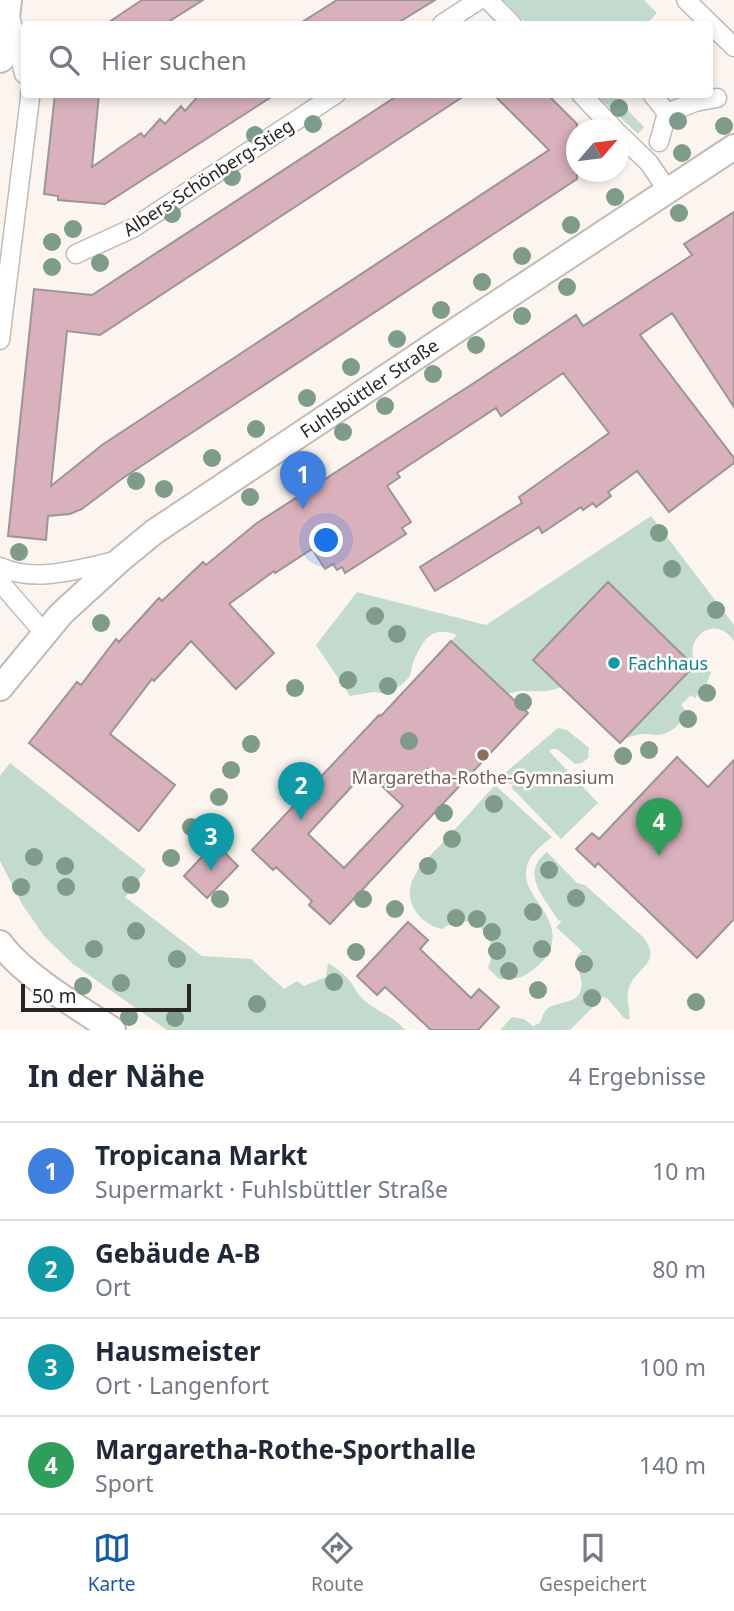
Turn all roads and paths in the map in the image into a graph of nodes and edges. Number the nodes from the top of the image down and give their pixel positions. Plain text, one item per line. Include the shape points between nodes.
1 (479, 0) edge
2 (488, 0) edge
3 (687, 0) edge
4 (4, 6) edge
5 (447, 21) edge
6 (509, 21) edge
7 (708, 21) edge
8 (713, 26) edge
9 (734, 47) edge
10 (0, 58) edge
11 (21, 64) edge
12 (30, 98) edge
13 (330, 98) edge
14 (585, 98) edge
15 (655, 98) edge
16 (717, 98) dead end
17 (667, 113) junction
18 (605, 119) edge
19 (659, 142) dead end
20 (629, 143) edge
21 (734, 147) edge
22 (668, 191) junction
23 (76, 254) dead end
24 (0, 340) edge
25 (120, 560) junction
26 (0, 567) edge
27 (0, 582) edge
28 (44, 634) junction
29 (0, 688) edge
30 (0, 943) edge
31 (113, 1030) edge

1 - 5 street
2 - 6 street
3 - 7 street
4 - 10 main road
4 - 11 street
8 - 9 street
12 - 24 street
13 - 23 street, Albers-Schönberg-Stieg via 133,228
14 - 18 street
15 - 17 street
16 - 17 street
17 - 19 street
20 - 22 street
21 - 22 main road, Fuhlsbüttler Straße
22 - 25 main road, Fuhlsbüttler Straße via 251,466
25 - 26 street via 34,575
25 - 28 main road, Fuhlsbüttler Straße
27 - 28 street
28 - 29 main road, Fuhlsbüttler Straße
30 - 31 main road via 24,968

